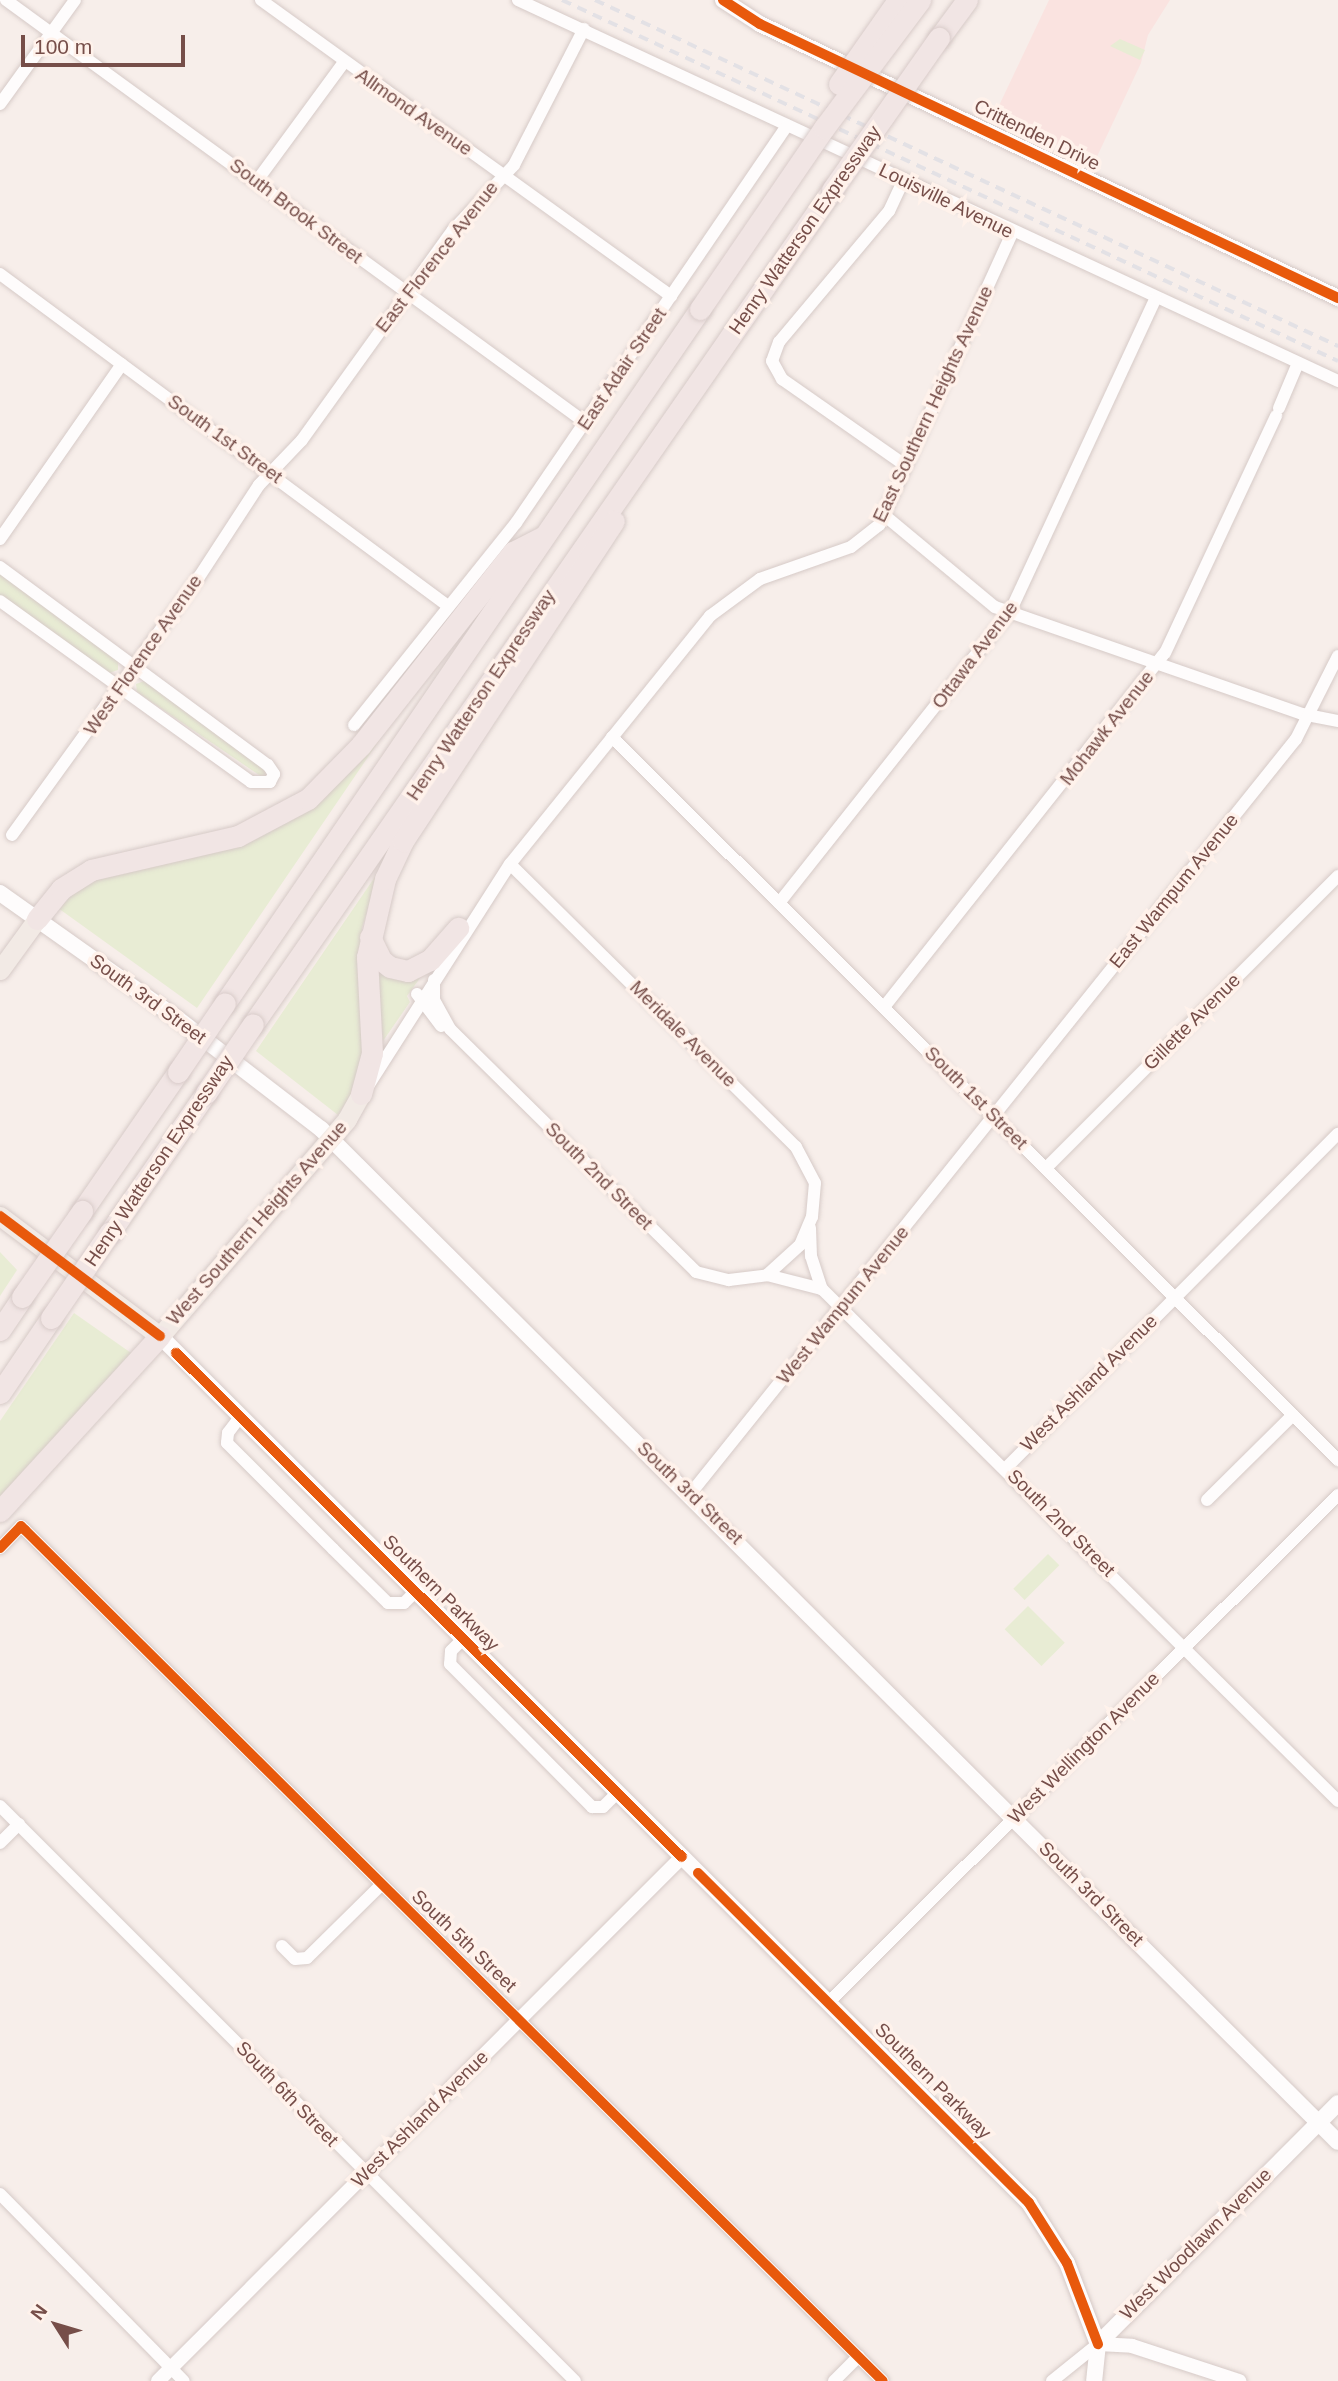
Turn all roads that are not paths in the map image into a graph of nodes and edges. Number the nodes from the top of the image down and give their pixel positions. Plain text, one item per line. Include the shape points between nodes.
1 (6, 0) edge
2 (75, 0) edge
3 (261, 0) edge
4 (518, 0) edge
5 (723, 0) edge
6 (898, 0) edge
7 (920, 0) edge
8 (967, 0) edge
9 (584, 29) junction
10 (51, 32) junction
11 (344, 62) junction
12 (0, 104) edge
13 (787, 126) junction
14 (824, 128) junction
15 (502, 175) junction
16 (904, 179) junction
17 (256, 183) junction
18 (1012, 233) junction
19 (0, 274) edge
20 (406, 292) junction
21 (671, 296) junction
22 (1338, 298) edge
23 (1156, 299) junction
24 (1298, 363) junction
25 (122, 364) junction
26 (1338, 381) edge
27 (586, 423) junction
28 (648, 456) junction
29 (905, 465) junction
30 (271, 473) junction
31 (884, 515) junction
32 (549, 533) junction
33 (0, 539) edge
34 (0, 567) edge
35 (0, 601) edge
36 (448, 606) junction
37 (1010, 612) junction
38 (1338, 656) edge
39 (1158, 664) junction
40 (135, 667) junction
41 (120, 688) junction
42 (1310, 714) junction
43 (1338, 720) edge
44 (354, 725) dead end
45 (612, 737) junction
46 (12, 835) dead end
47 (510, 864) junction
48 (1338, 876) edge
49 (0, 893) edge
50 (779, 903) junction
51 (37, 919) junction
52 (458, 928) junction
53 (369, 935) junction
54 (0, 970) edge
55 (434, 978) junction
56 (419, 1001) junction
57 (884, 1007) junction
58 (450, 1029) junction
59 (361, 1094) junction
60 (994, 1116) junction
61 (1338, 1134) edge
62 (330, 1137) junction
63 (1046, 1168) junction
64 (0, 1216) edge
65 (810, 1225) junction
66 (792, 1256) joint
67 (767, 1275) junction
68 (822, 1289) junction
69 (1173, 1298) junction
70 (840, 1306) junction
71 (0, 1330) edge
72 (160, 1336) junction
73 (0, 1393) edge
74 (1293, 1415) junction
75 (240, 1417) junction
76 (1338, 1460) edge
77 (1006, 1468) junction
78 (691, 1493) junction
79 (1338, 1495) edge
80 (1207, 1500) dead end
81 (0, 1511) edge
82 (0, 1548) edge
83 (415, 1592) junction
84 (463, 1639) junction
85 (1184, 1649) junction
86 (618, 1791) junction
87 (1338, 1801) edge
88 (0, 1806) edge
89 (1014, 1818) junction
90 (19, 1824) junction
91 (0, 1843) edge
92 (682, 1857) junction
93 (381, 1885) junction
94 (282, 1946) dead end
95 (830, 2001) junction
96 (520, 2020) junction
97 (1338, 2103) edge
98 (1319, 2122) junction
99 (1338, 2141) edge
100 (366, 2174) junction
101 (0, 2194) edge
102 (1098, 2344) junction
103 (859, 2356) junction
104 (171, 2368) junction
105 (158, 2381) edge
106 (184, 2381) edge
107 (575, 2381) edge
108 (834, 2381) edge
109 (883, 2381) edge
110 (1052, 2381) edge
111 (1094, 2381) edge
112 (1239, 2381) edge

1 - 10 street, South Brook Street
2 - 10 street
3 - 11 street, Allmond Avenue
4 - 9 street, Louisville Avenue
5 - 22 main road, Crittenden Drive via 760,24
6 - 14 highway, bridge via 827,103
7 - 14 highway, Henry Watterson Expressway, bridge
8 - 28 highway, Henry Watterson Expressway, bridge
9 - 13 street, Louisville Avenue
9 - 15 street, East Florence Avenue via 514,165
10 - 12 street
10 - 17 street, South Brook Street
11 - 15 street, Allmond Avenue
11 - 17 street
13 - 16 street, Louisville Avenue
13 - 21 street, East Adair Street
14 - 32 highway, Henry Watterson Expressway, bridge
15 - 20 street, East Florence Avenue
15 - 21 street, Allmond Avenue via 557,210
16 - 18 street, Louisville Avenue
16 - 29 street via 889,211 779,342 772,361 782,379
17 - 20 street, South Brook Street
18 - 23 street, Louisville Avenue
18 - 29 street, East Southern Heights Avenue
19 - 25 street, South 1st Street
20 - 27 street, South Brook Street
20 - 30 street, East Florence Avenue via 302,440
21 - 27 street, East Adair Street
23 - 24 street, Louisville Avenue
23 - 37 street, Ottawa Avenue
24 - 26 street, Louisville Avenue
24 - 39 street, Mohawk Avenue
25 - 30 street, South 1st Street
25 - 33 street
27 - 36 street, East Adair Street via 516,523
28 - 53 highway via 599,551 403,841 384,879
28 - 73 highway, Henry Watterson Expressway, bridge
29 - 31 street, East Southern Heights Avenue
30 - 36 street, South 1st Street
30 - 40 street, West Florence Avenue
31 - 37 street via 995,607
31 - 45 street, East Southern Heights Avenue via 861,542 780,570 733,595 696,632
32 - 51 highway via 513,552 361,745 308,799 238,836 91,870 61,889
32 - 71 highway, Henry Watterson Expressway, bridge
34 - 40 street
35 - 41 street
36 - 44 street, East Adair Street
37 - 39 street
37 - 50 street, Ottawa Avenue
38 - 42 street, East Wampum Avenue
39 - 42 street
39 - 57 street, Mohawk Avenue
40 - 41 street, West Florence Avenue
40 - 41 street via 268,765 274,774 270,782 251,782
41 - 46 street, West Florence Avenue
42 - 43 street
42 - 60 street, East Wampum Avenue via 1296,739
45 - 47 street, West Southern Heights Avenue
45 - 50 street, South 1st Street
47 - 52 street, West Southern Heights Avenue via 495,875
47 - 55 street, West Southern Heights Avenue
47 - 65 street, Meridale Avenue via 796,1146 815,1183
48 - 63 street, Gillette Avenue
49 - 51 main road, South 3rd Street
50 - 57 street, South 1st Street
51 - 54 main road
51 - 62 main road, South 3rd Street via 199,1035
52 - 53 highway via 430,960 408,971 381,960
52 - 56 street, West Southern Heights Avenue via 416,991
53 - 59 highway via 372,1053
55 - 56 street, West Southern Heights Avenue
55 - 58 street, South 2nd Street via 434,1000
56 - 58 street, South 2nd Street
56 - 59 street, West Southern Heights Avenue
57 - 60 street, South 1st Street
58 - 67 street, South 2nd Street via 696,1272 729,1280
59 - 62 main road, West Southern Heights Avenue
60 - 63 street, South 1st Street
60 - 70 street, West Wampum Avenue
61 - 69 street, West Ashland Avenue
62 - 72 main road, West Southern Heights Avenue
62 - 78 main road, South 3rd Street
63 - 69 street, South 1st Street
64 - 72 main road, Southern Parkway
65 - 66 street, Meridale Avenue
65 - 68 street, Meridale Avenue via 811,1256
66 - 67 street, South 2nd Street
67 - 68 street, South 2nd Street
68 - 70 street, South 2nd Street
69 - 74 street, South 1st Street
69 - 77 street, West Ashland Avenue
70 - 77 street, South 2nd Street
70 - 78 street, West Wampum Avenue
72 - 75 main road, Southern Parkway
72 - 81 highway
74 - 76 street, South 1st Street
74 - 80 street
75 - 83 main road, Southern Parkway
75 - 83 street via 228,1433 227,1443 313,1530 388,1603 404,1603
77 - 85 street, South 2nd Street
78 - 89 main road, South 3rd Street
79 - 85 street, West Wellington Avenue
82 - 93 street, South 5th Street via 21,1525
83 - 84 main road, Southern Parkway
84 - 86 main road, Southern Parkway
84 - 86 street via 451,1651 450,1664 592,1807 603,1807
85 - 87 street, South 2nd Street
85 - 89 street, West Wellington Avenue
86 - 92 main road, Southern Parkway
88 - 90 street, South 6th Street
89 - 95 street, West Wellington Avenue
89 - 98 main road, South 3rd Street
90 - 91 street
90 - 100 street, South 6th Street
92 - 95 main road, Southern Parkway
92 - 96 street, West Ashland Avenue
93 - 94 street via 306,1958 295,1959
93 - 96 street, South 5th Street
95 - 102 main road, Southern Parkway via 1040,2217 1067,2263
96 - 100 street, West Ashland Avenue
96 - 103 street, South 5th Street
97 - 98 main road, West Woodlawn Avenue
98 - 99 main road, South 3rd Street
98 - 102 main road, West Woodlawn Avenue
100 - 104 street, West Ashland Avenue
100 - 107 street, South 6th Street
101 - 104 street
102 - 110 street, West Woodlawn Avenue
102 - 111 main road, Southern Parkway
102 - 112 street via 1132,2346
103 - 108 street
103 - 109 street, South 5th Street
104 - 105 street, West Ashland Avenue
104 - 106 street

